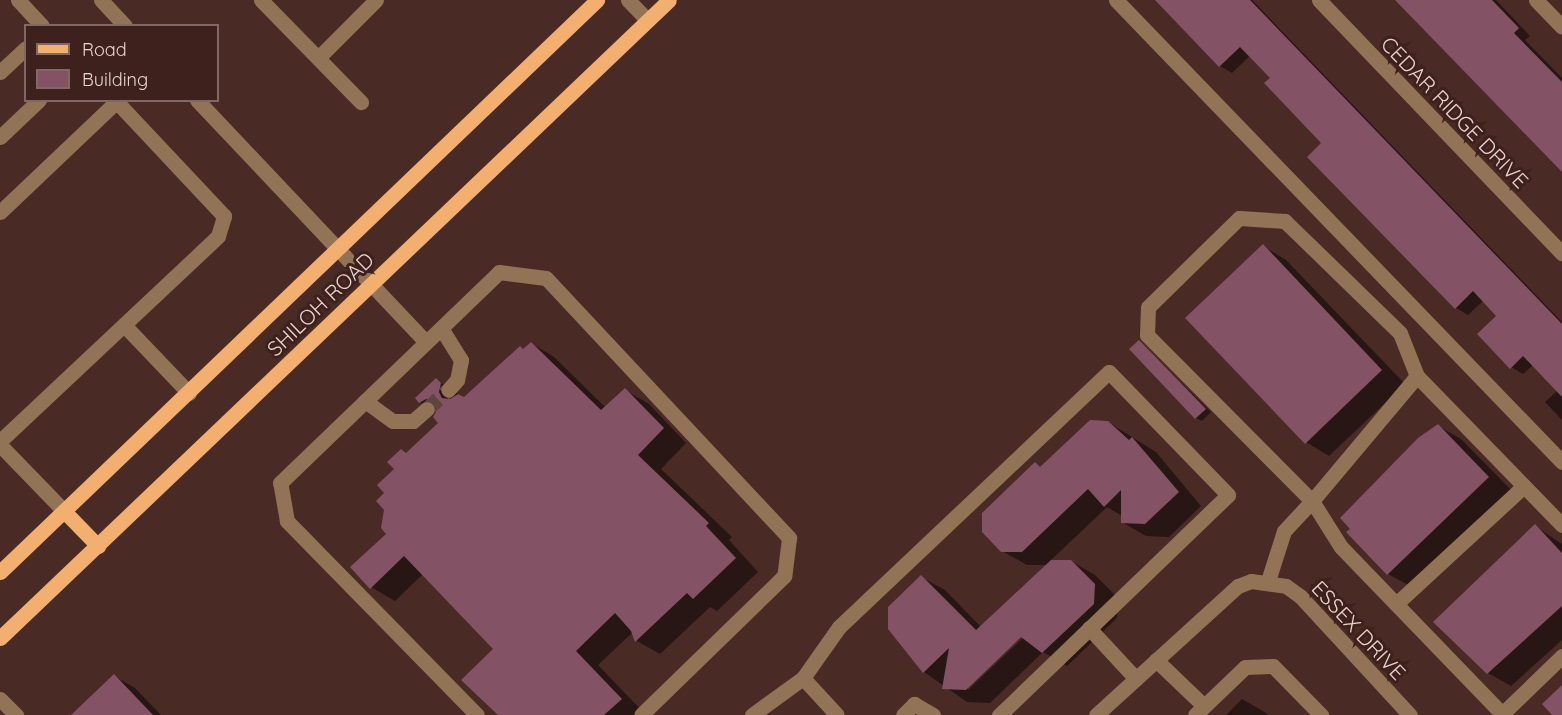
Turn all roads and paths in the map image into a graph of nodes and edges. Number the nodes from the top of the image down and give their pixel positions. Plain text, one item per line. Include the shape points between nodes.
1 (18, 0) edge
2 (101, 0) edge
3 (261, 0) edge
4 (376, 0) edge
5 (597, 0) edge
6 (628, 0) edge
7 (669, 0) edge
8 (1116, 0) edge
9 (1319, 0) edge
10 (1536, 0) edge
11 (648, 20) junction
12 (40, 24) edge
13 (123, 24) edge
14 (1562, 27) edge
15 (24, 50) edge
16 (318, 58) junction
17 (0, 72) edge
18 (37, 102) edge
19 (114, 102) edge
20 (116, 102) edge
21 (199, 102) edge
22 (361, 102) dead end
23 (0, 137) edge
24 (2, 205) edge
25 (340, 251) junction
26 (1562, 253) edge
27 (372, 284) junction
28 (124, 325) junction
29 (441, 328) junction
30 (426, 342) junction
31 (1417, 376) junction
32 (448, 390) tunnel mouth
33 (189, 393) junction
34 (365, 401) junction
35 (426, 409) tunnel mouth
36 (0, 443) edge
37 (1562, 462) edge
38 (1524, 486) junction
39 (1312, 501) junction
40 (64, 511) junction
41 (1562, 525) edge
42 (98, 546) junction
43 (0, 572) edge
44 (1268, 581) junction
45 (1396, 604) junction
46 (1089, 628) junction
47 (0, 638) edge
48 (1562, 656) edge
49 (1156, 660) junction
50 (803, 678) junction
51 (1136, 679) junction
52 (0, 699) edge
53 (1200, 711) edge
54 (16, 715) edge
55 (477, 715) edge
56 (641, 715) edge
57 (752, 715) edge
58 (837, 715) edge
59 (903, 715) edge
60 (933, 715) edge
61 (999, 715) edge
62 (1096, 715) edge
63 (1321, 715) edge
64 (1410, 715) edge
65 (1502, 715) edge

1 - 12 street
2 - 13 street
3 - 16 street
4 - 16 street
5 - 25 main road, SHILOH ROAD
6 - 11 street
7 - 11 main road, SHILOH ROAD
8 - 37 street
9 - 26 street, CEDAR RIDGE DRIVE
10 - 14 street
11 - 27 main road, SHILOH ROAD
15 - 17 street
16 - 22 street
18 - 23 street
19 - 24 street
20 - 28 street via 224,216 218,236
21 - 25 street
25 - 27 street
25 - 33 main road, SHILOH ROAD
27 - 30 street
27 - 42 main road, SHILOH ROAD
28 - 33 street
28 - 36 street
29 - 30 street
29 - 32 street via 461,360 457,380
29 - 56 street via 499,272 546,278 789,538 784,576
30 - 34 street
31 - 38 street
31 - 39 street
31 - 39 street via 1400,333 1285,221 1239,218 1148,307 1147,335
33 - 40 main road, SHILOH ROAD
34 - 35 street via 393,421 413,421
34 - 55 street via 280,483 287,521
36 - 40 street
38 - 41 street
38 - 45 street
39 - 44 street via 1284,531
39 - 45 street via 1341,547
40 - 42 main road
40 - 43 main road, SHILOH ROAD
42 - 47 main road, SHILOH ROAD
44 - 49 street via 1251,580 1238,586
44 - 64 street, ESSEX DRIVE via 1286,586 1300,596
45 - 65 street
46 - 50 street via 1228,495 1109,372 839,627
46 - 51 street
46 - 61 street
48 - 65 street
49 - 51 street
49 - 53 street
50 - 57 street
50 - 58 street
51 - 62 street
52 - 54 street
53 - 63 street via 1245,667 1274,666
59 - 60 street via 914,704

